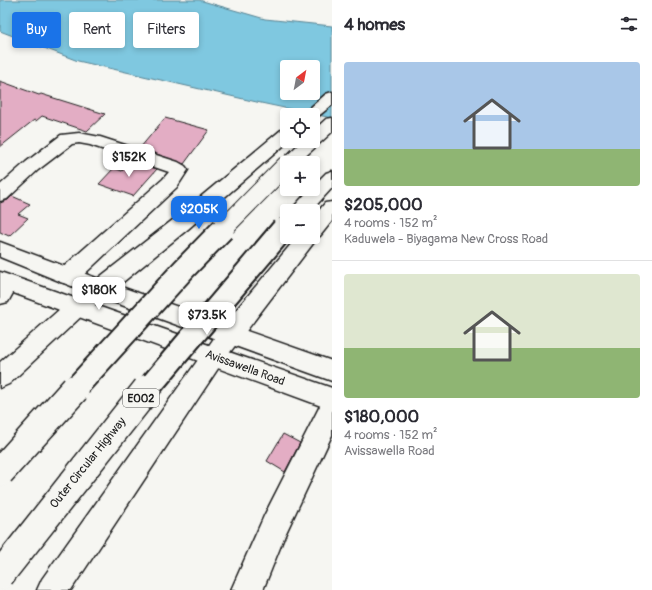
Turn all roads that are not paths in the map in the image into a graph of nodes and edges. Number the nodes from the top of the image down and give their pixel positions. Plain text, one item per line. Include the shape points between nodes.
1 (332, 97) edge
2 (319, 108) edge
3 (332, 123) edge
4 (320, 133) edge
5 (280, 140) edge
6 (304, 148) edge
7 (296, 156) edge
8 (280, 172) edge
9 (332, 177) edge
10 (0, 195) edge
11 (307, 204) edge
12 (332, 208) edge
13 (320, 223) edge
14 (280, 233) edge
15 (302, 244) edge
16 (0, 249) edge
17 (68, 276) junction
18 (2, 287) edge
19 (99, 288) junction
20 (77, 307) junction
21 (229, 335) junction
22 (214, 357) junction
23 (332, 371) edge
24 (0, 377) edge
25 (332, 399) edge
26 (332, 408) edge
27 (0, 472) edge
28 (0, 575) edge
29 (53, 590) edge
30 (247, 590) edge

1 - 2 main road
3 - 4 main road
5 - 19 main road via 181,224
6 - 7 main road
8 - 27 main road, bridge via 179,274
9 - 11 main road
10 - 17 main road via 67,139 94,141 179,170 170,183
12 - 13 main road
14 - 28 main road, Outer Circular Highway / E002, bridge via 148,389
15 - 21 main road
16 - 17 main road
17 - 19 main road
18 - 20 main road, Avissawella Road
19 - 20 main road
19 - 21 main road
20 - 22 main road, Avissawella Road
20 - 24 main road
21 - 22 main road
21 - 23 main road
22 - 25 main road, Avissawella Road
22 - 29 main road
26 - 30 main road via 274,526

